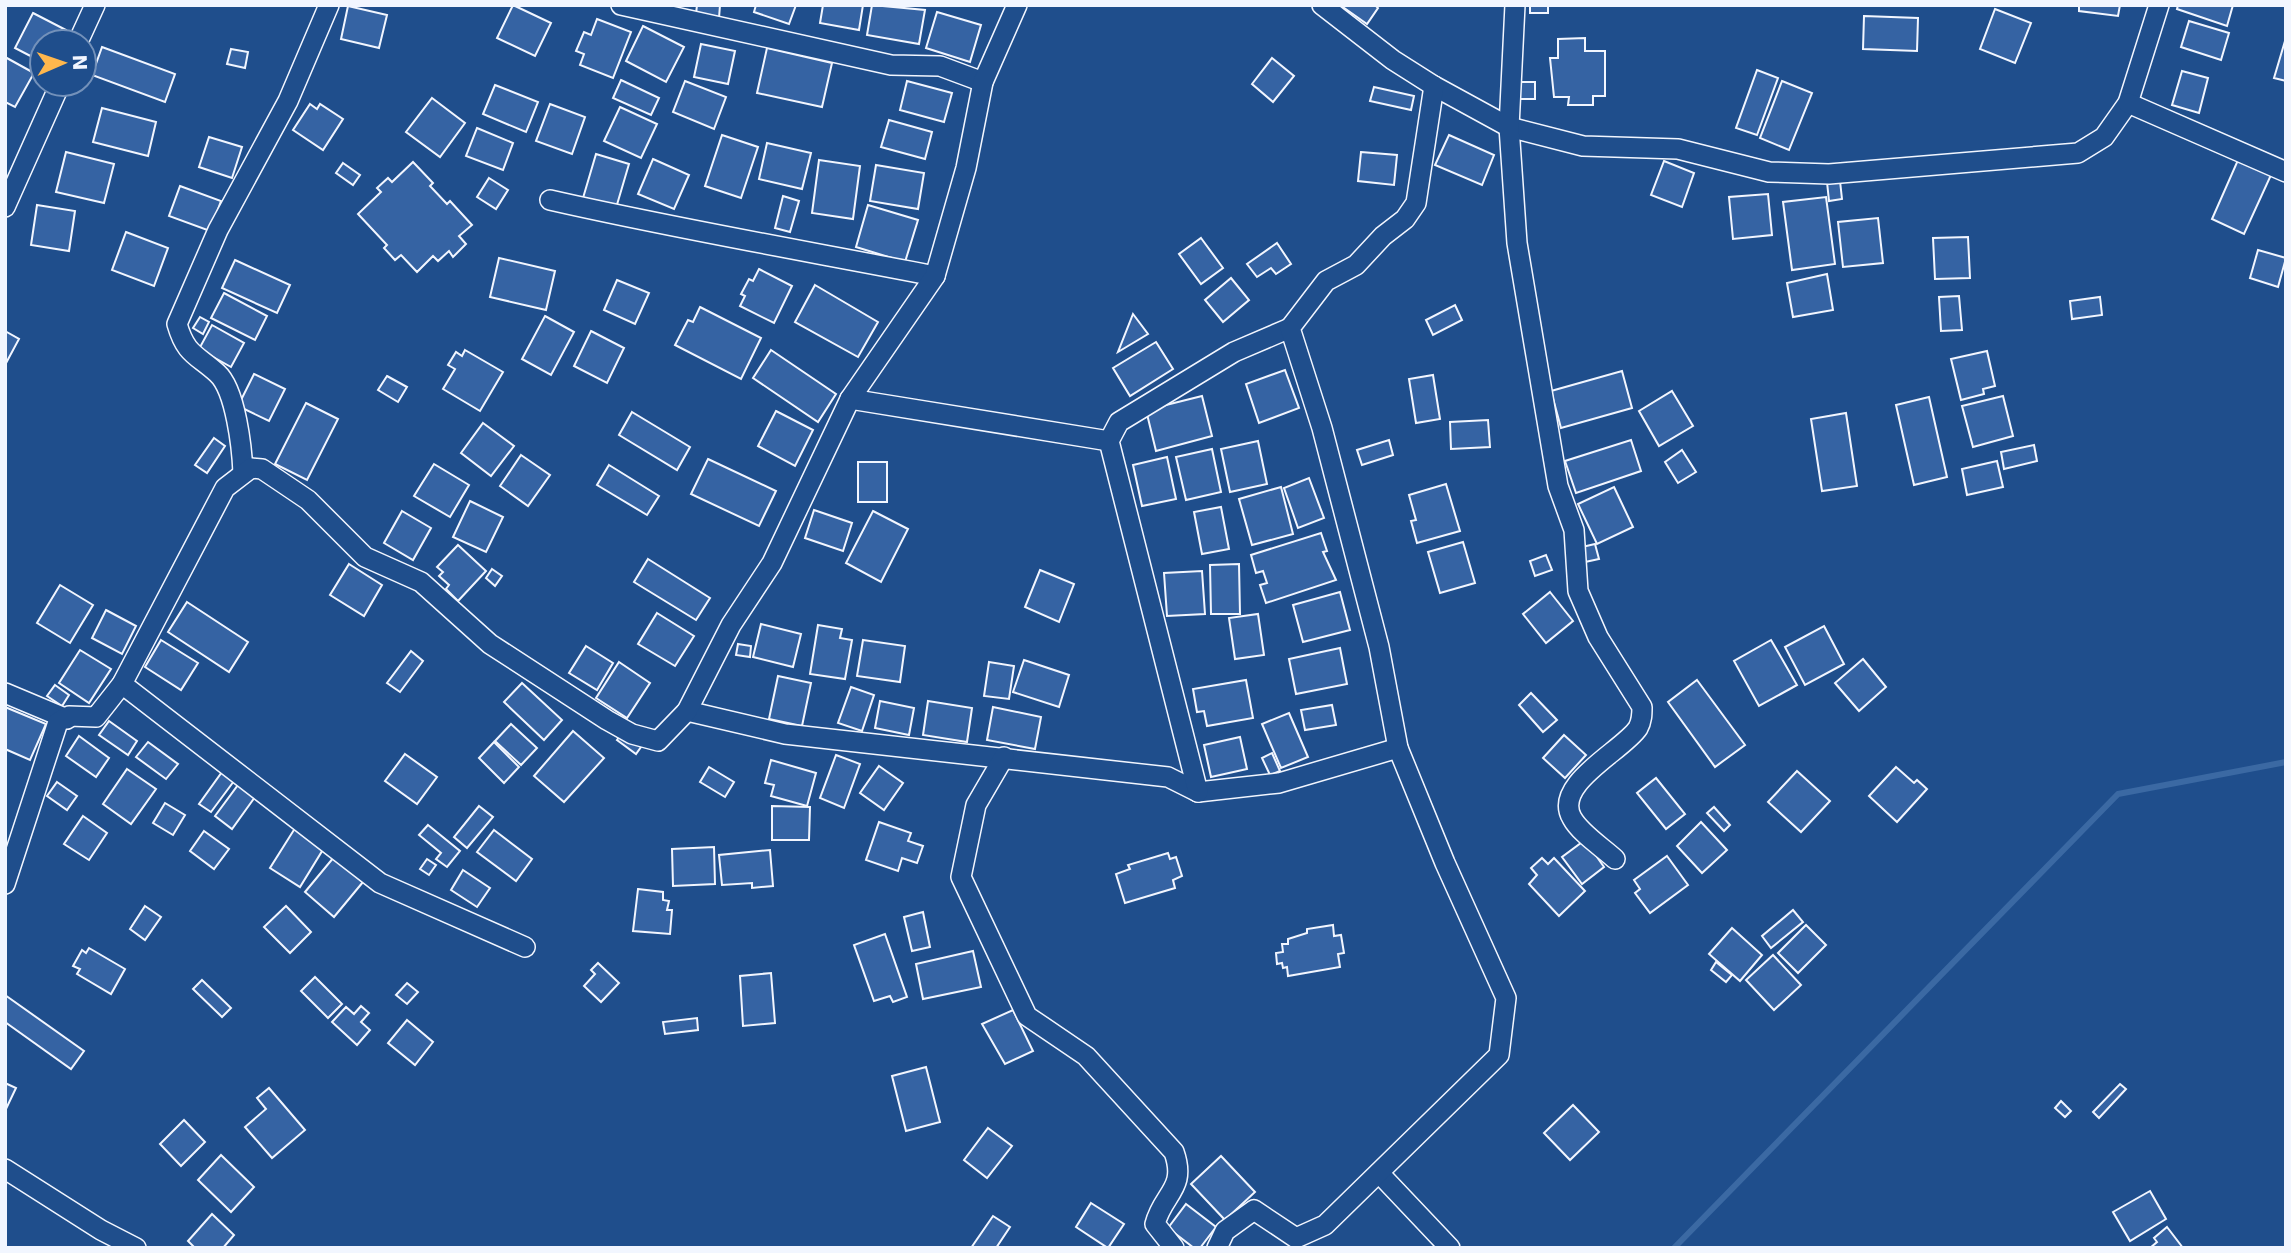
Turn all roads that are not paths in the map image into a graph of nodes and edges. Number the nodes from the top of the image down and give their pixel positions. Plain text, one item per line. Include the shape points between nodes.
1 (95, 5) edge
2 (329, 5) edge
3 (621, 5) edge
4 (1017, 5) edge
5 (1322, 5) edge
6 (1515, 5) edge
7 (2159, 5) edge
8 (84, 28) edge
9 (983, 82) junction
10 (1434, 86) junction
11 (54, 98) edge
12 (2128, 103) junction
13 (1510, 127) junction
14 (2286, 172) edge
15 (550, 200) dead end
16 (5, 207) edge
17 (934, 276) junction
18 (1290, 328) junction
19 (850, 398) junction
20 (1109, 441) junction
21 (243, 473) junction
22 (122, 684) junction
23 (5, 693) edge
24 (687, 711) junction
25 (67, 719) junction
26 (1398, 748) junction
27 (1004, 757) junction
28 (1198, 792) junction
29 (1615, 859) dead end
30 (5, 884) edge
31 (525, 947) dead end
32 (5, 1169) edge
33 (1379, 1173) junction
34 (136, 1248) edge
35 (1174, 1248) edge
36 (1217, 1248) edge
37 (1450, 1248) edge

1 - 8 street
2 - 21 street via 288,101 218,230 177,324 183,344 219,374 233,402
3 - 9 street via 891,65 940,66
4 - 9 street
5 - 10 street
6 - 13 street
7 - 12 street
9 - 17 street via 966,168
10 - 13 street
10 - 18 street via 1416,203 1356,265 1326,281
11 - 16 street
12 - 13 street via 2104,137 2078,153 1829,174 1769,172 1678,149 1583,146
12 - 14 street
13 - 29 street via 1517,243 1558,486 1574,530 1578,591 1598,637 1642,707 1638,729 1595,765 1568,803 1572,818
15 - 17 street
17 - 19 street
18 - 20 street via 1234,352 1119,422
18 - 26 street via 1379,647
19 - 20 street
19 - 24 street via 772,563 731,625
20 - 28 street
21 - 22 street via 225,488
21 - 24 street via 262,469 277,477 308,500 365,557 421,582 490,644 632,734 658,741
22 - 25 street via 96,717
22 - 31 street via 380,883
23 - 25 street
24 - 27 street via 785,734
25 - 30 street via 58,722
26 - 28 street via 1279,783
26 - 33 street via 1506,998 1499,1055
27 - 28 street via 1168,777
27 - 35 street via 976,805 961,877 1027,1016 1086,1056 1174,1152 1178,1184 1156,1224
32 - 34 street
33 - 36 street via 1325,1225 1296,1238 1254,1210 1225,1231
33 - 37 street

